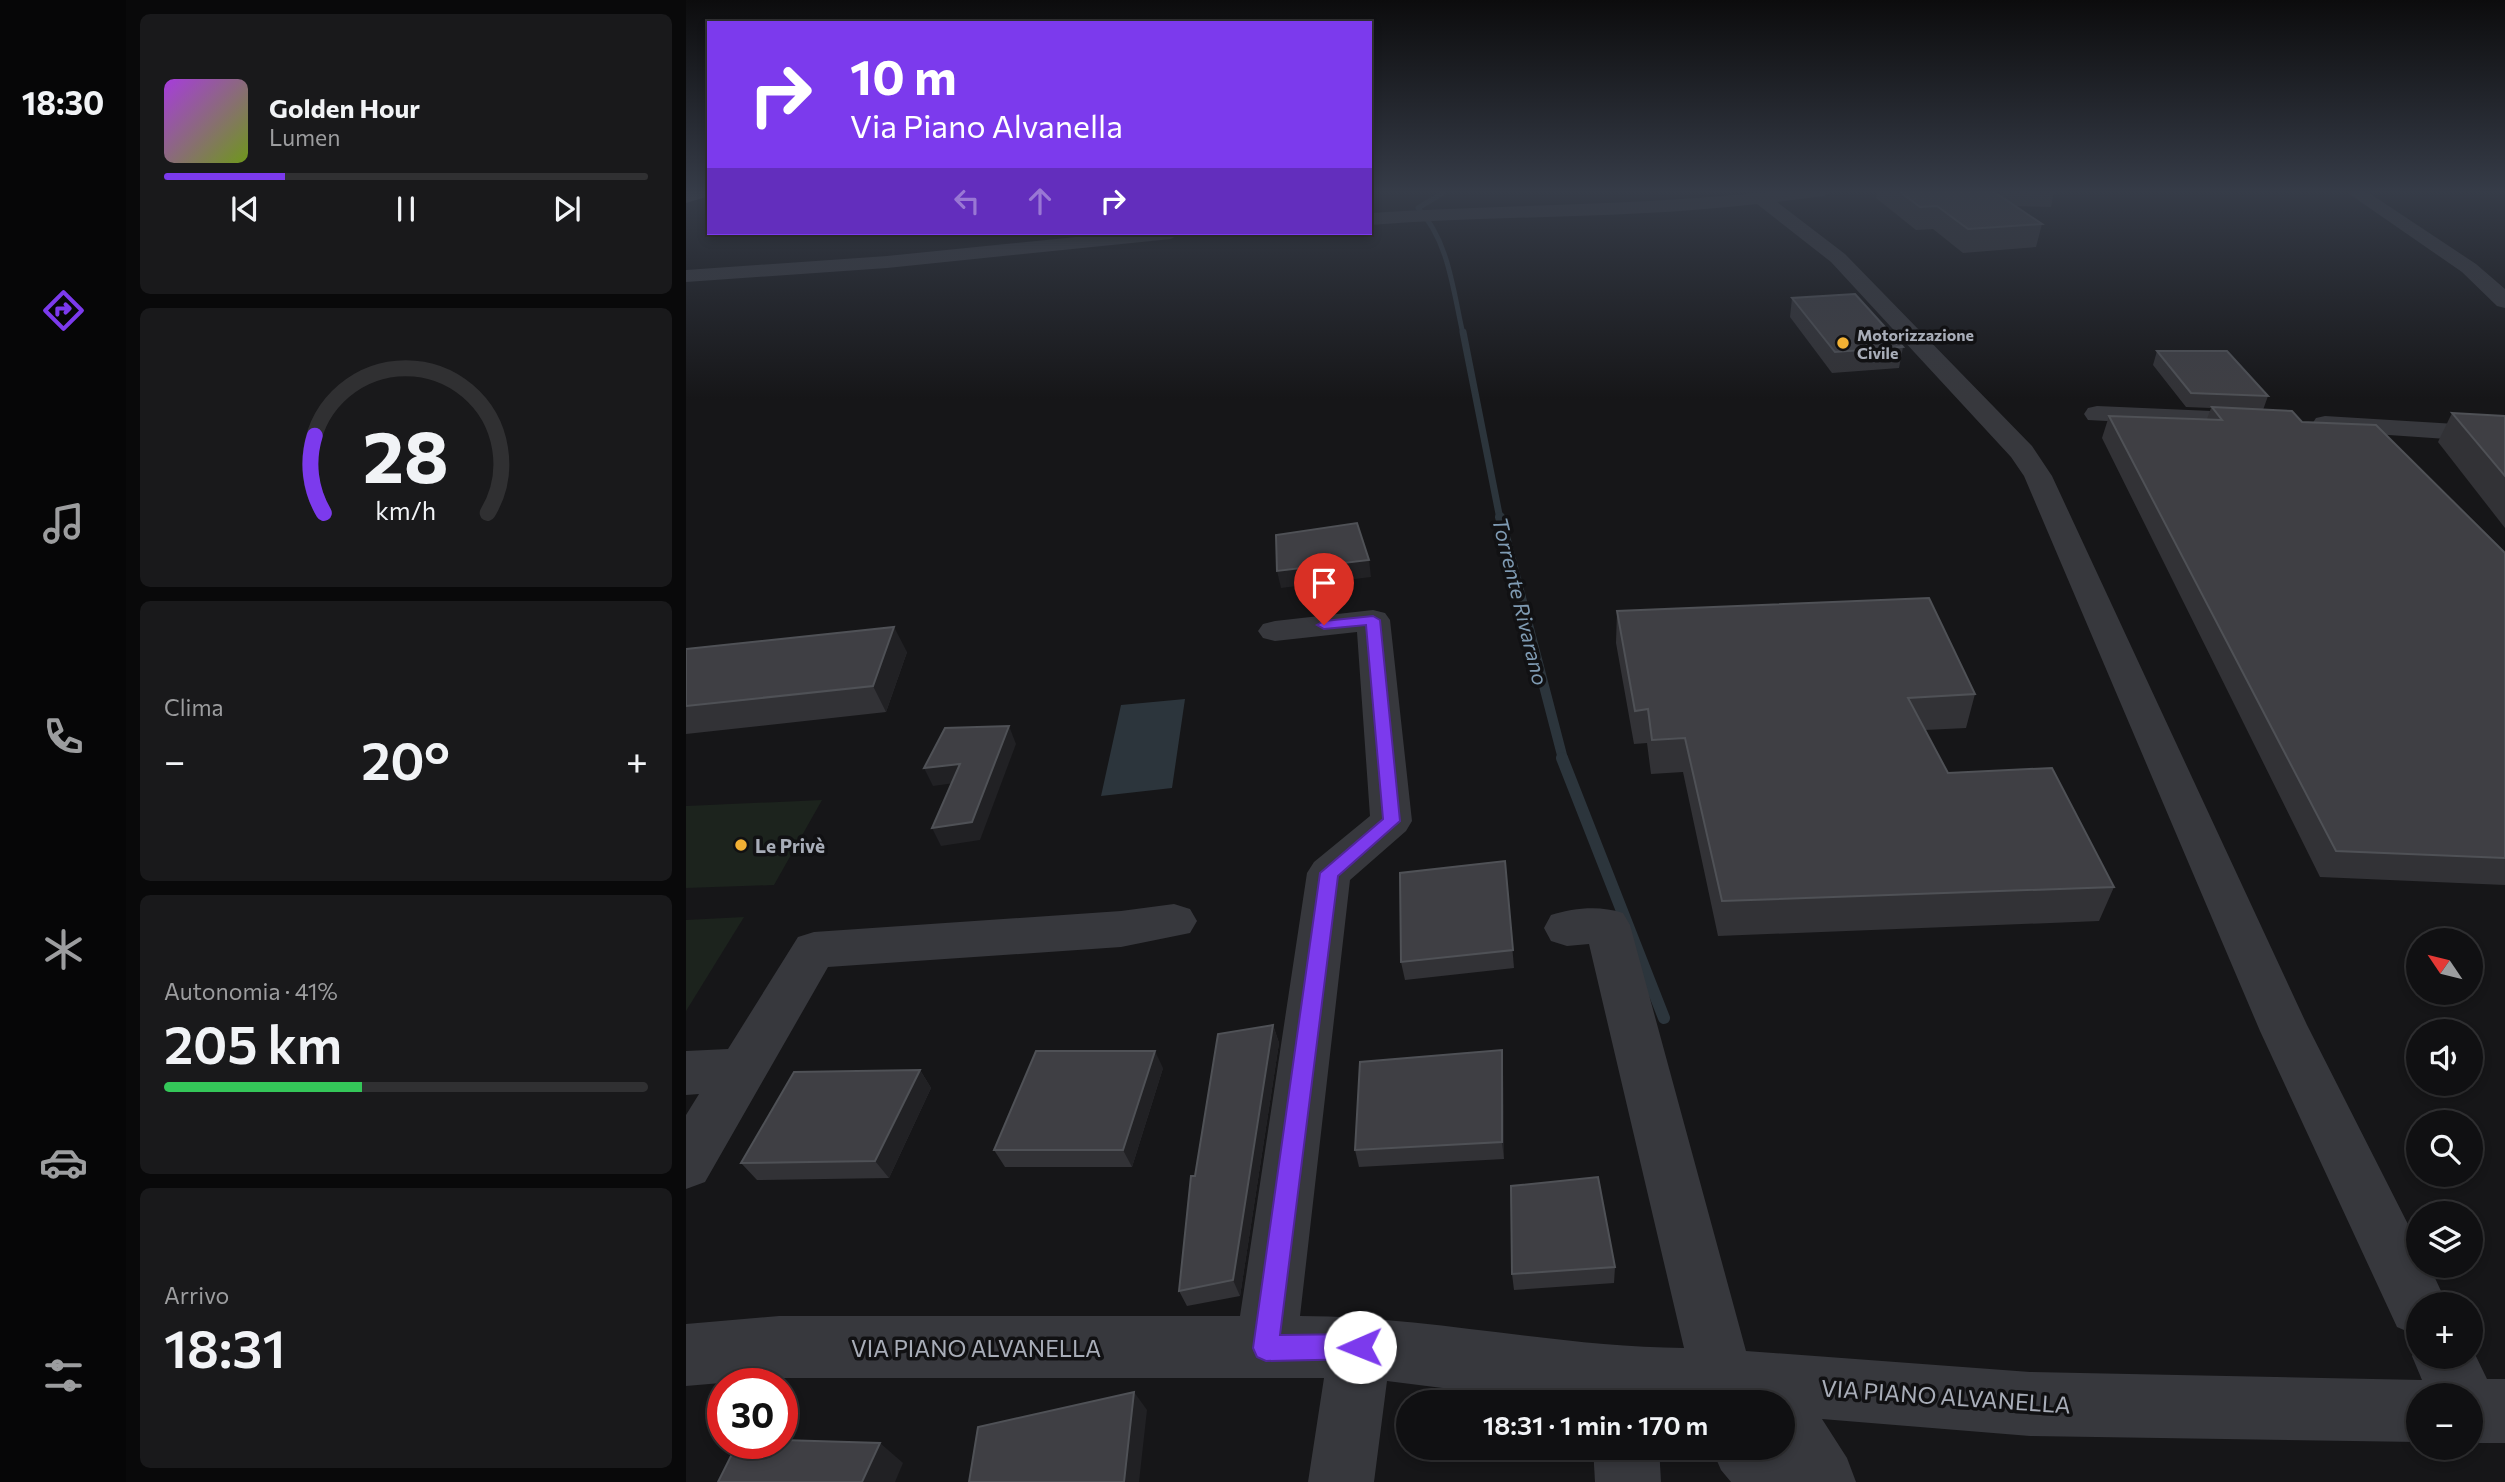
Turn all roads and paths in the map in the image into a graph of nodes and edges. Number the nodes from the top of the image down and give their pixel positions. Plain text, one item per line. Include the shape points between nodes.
1 (905, 260) edge
2 (1841, 260) edge
3 (2457, 260) edge
4 (686, 276) edge
5 (2505, 301) edge
6 (2097, 414) dead end
7 (2505, 435) edge
8 (1275, 631) dead end
9 (1174, 921) dead end
10 (1567, 928) dead end
11 (741, 1070) junction
12 (686, 1073) edge
13 (686, 1164) edge
14 (2411, 1292) edge
15 (1360, 1347) junction
16 (1266, 1348) junction
17 (686, 1355) edge
18 (1624, 1390) edge
19 (1752, 1390) edge
20 (1795, 1397) edge
21 (2406, 1410) edge
22 (2483, 1411) edge
23 (2505, 1411) edge
24 (1795, 1447) edge
25 (1627, 1460) edge
26 (1755, 1460) edge
27 (1340, 1482) edge
28 (1628, 1482) edge
29 (1773, 1482) edge
30 (1823, 1482) edge

1 - 4 street
2 - 14 street via 2022,452 2038,476 2285,1031
3 - 5 street
6 - 7 street
8 - 16 street via 1373,620 1391,821 1329,873
9 - 11 street via 1121,929 814,950
10 - 19 street via 1607,925
11 - 12 street
11 - 13 street
15 - 16 street, VIA PIANO ALVANELLA
15 - 18 street, VIA PIANO ALVANELLA
15 - 27 street
16 - 17 street, VIA PIANO ALVANELLA via 779,1348
20 - 21 street, VIA PIANO ALVANELLA
22 - 23 street
24 - 30 street
25 - 28 street
26 - 29 street

